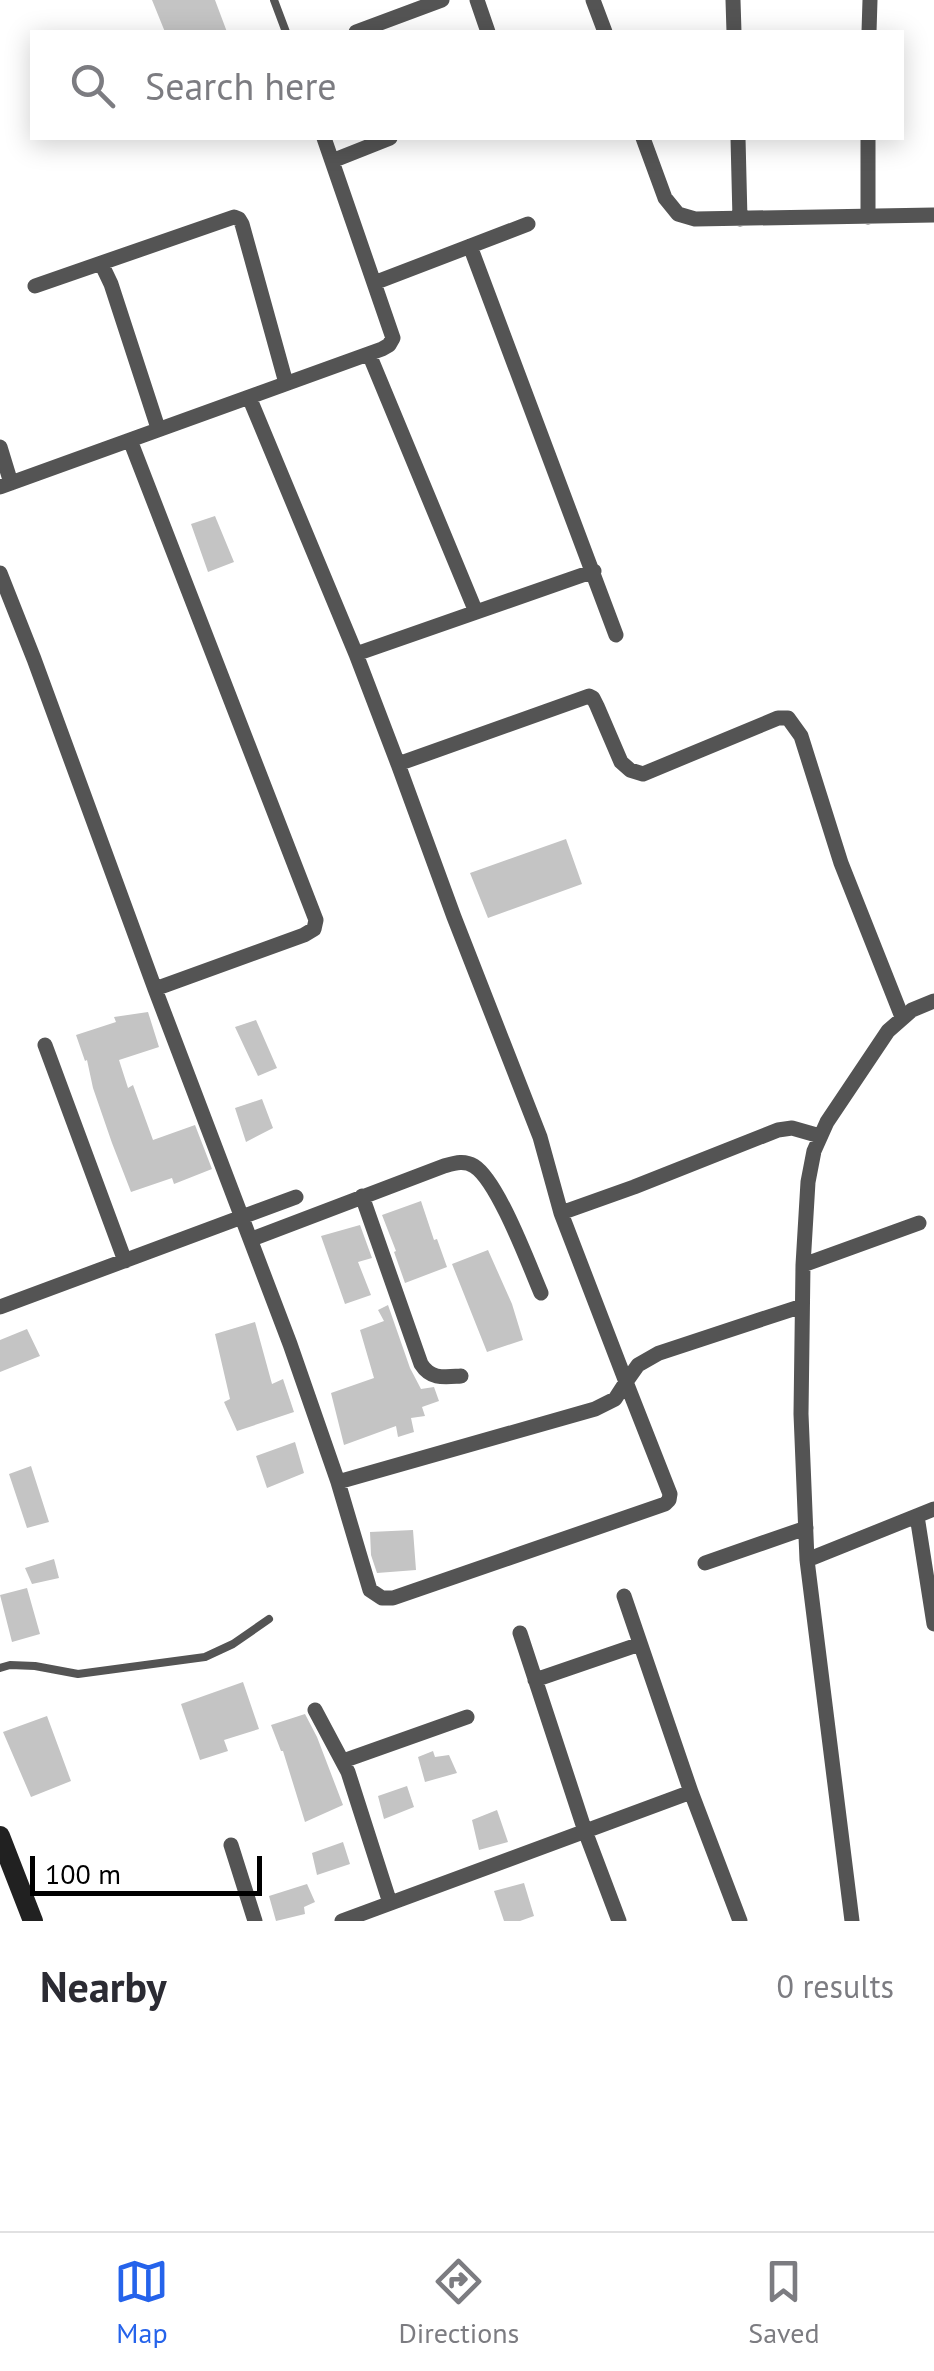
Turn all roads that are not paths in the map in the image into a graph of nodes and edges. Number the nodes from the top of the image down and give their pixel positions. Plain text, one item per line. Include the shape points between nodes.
1 (274, 0) edge
2 (442, 0) edge
3 (477, 0) edge
4 (593, 0) edge
5 (733, 0) edge
6 (870, 0) edge
7 (285, 30) edge
8 (361, 30) edge
9 (487, 30) edge
10 (604, 30) edge
11 (734, 30) edge
12 (869, 30) edge
13 (325, 140) edge
14 (385, 140) edge
15 (644, 140) edge
16 (738, 140) edge
17 (868, 140) edge
18 (332, 161) junction
19 (868, 216) junction
20 (934, 216) edge
21 (740, 218) junction
22 (528, 224) dead end
23 (470, 246) junction
24 (100, 263) junction
25 (374, 283) junction
26 (35, 286) dead end
27 (369, 354) junction
28 (286, 383) junction
29 (248, 396) junction
30 (158, 428) junction
31 (130, 440) junction
32 (0, 447) edge
33 (6, 485) edge
34 (594, 571) junction
35 (0, 574) edge
36 (476, 612) junction
37 (616, 635) dead end
38 (356, 654) junction
39 (398, 764) junction
40 (154, 989) junction
41 (934, 1001) edge
42 (902, 1017) junction
43 (45, 1045) dead end
44 (820, 1136) junction
45 (362, 1196) junction
46 (296, 1197) dead end
47 (561, 1213) junction
48 (244, 1218) junction
49 (919, 1223) dead end
50 (252, 1239) junction
51 (124, 1261) junction
52 (802, 1265) junction
53 (540, 1293) dead end
54 (802, 1306) junction
55 (0, 1307) edge
56 (462, 1376) dead end
57 (626, 1382) junction
58 (338, 1482) junction
59 (934, 1509) edge
60 (917, 1516) junction
61 (806, 1528) junction
62 (807, 1560) junction
63 (705, 1563) dead end
64 (624, 1596) dead end
65 (269, 1619) dead end
66 (934, 1624) edge
67 (520, 1633) dead end
68 (640, 1644) junction
69 (0, 1668) edge
70 (535, 1680) junction
71 (315, 1710) dead end
72 (467, 1717) dead end
73 (343, 1761) junction
74 (691, 1792) junction
75 (584, 1831) junction
76 (0, 1836) edge
77 (230, 1845) dead end
78 (390, 1904) junction
79 (33, 1921) edge
80 (256, 1921) edge
81 (342, 1921) edge
82 (619, 1921) edge
83 (740, 1921) edge
84 (852, 1921) edge

1 - 7 lane
2 - 8 street
3 - 9 street
4 - 10 street
5 - 11 street
6 - 12 street
13 - 18 street
14 - 18 street
15 - 21 street via 665,198 678,214
16 - 21 street
17 - 19 street
18 - 25 street
19 - 20 street
19 - 21 street
22 - 23 street
23 - 25 street
23 - 34 street
24 - 26 street
24 - 28 street via 239,219
24 - 30 street
25 - 27 street via 393,338
27 - 28 street
27 - 36 street
28 - 29 street
29 - 30 street
29 - 38 street
30 - 31 street
31 - 33 street
31 - 40 street via 316,920 304,935
32 - 33 street
34 - 36 street
34 - 37 street
35 - 40 street
36 - 38 street
38 - 39 street
39 - 42 street via 588,696 621,762 643,774 788,718 801,736
39 - 47 street via 540,1137
40 - 48 street
41 - 42 street
42 - 44 street
43 - 51 street
44 - 47 street via 778,1130
44 - 52 street via 808,1182
45 - 50 street
45 - 53 street via 470,1163 502,1206
45 - 56 street via 426,1372
46 - 48 street
47 - 57 street
48 - 50 street
48 - 51 street
49 - 52 street
50 - 58 street
51 - 55 street
52 - 54 street
54 - 57 street via 658,1352
54 - 61 street
57 - 58 street via 595,1409
57 - 58 street via 669,1500 430,1586 393,1598 370,1590
59 - 60 street
60 - 62 street
60 - 66 street
61 - 62 street
61 - 63 street
62 - 84 street
64 - 68 street
65 - 69 lane via 205,1657 78,1674
67 - 70 street
68 - 70 street
68 - 74 street
70 - 75 street
71 - 73 street
72 - 73 street
73 - 78 street
74 - 75 street
74 - 83 street
75 - 78 street
75 - 82 street
76 - 79 street
77 - 80 street
78 - 81 street

